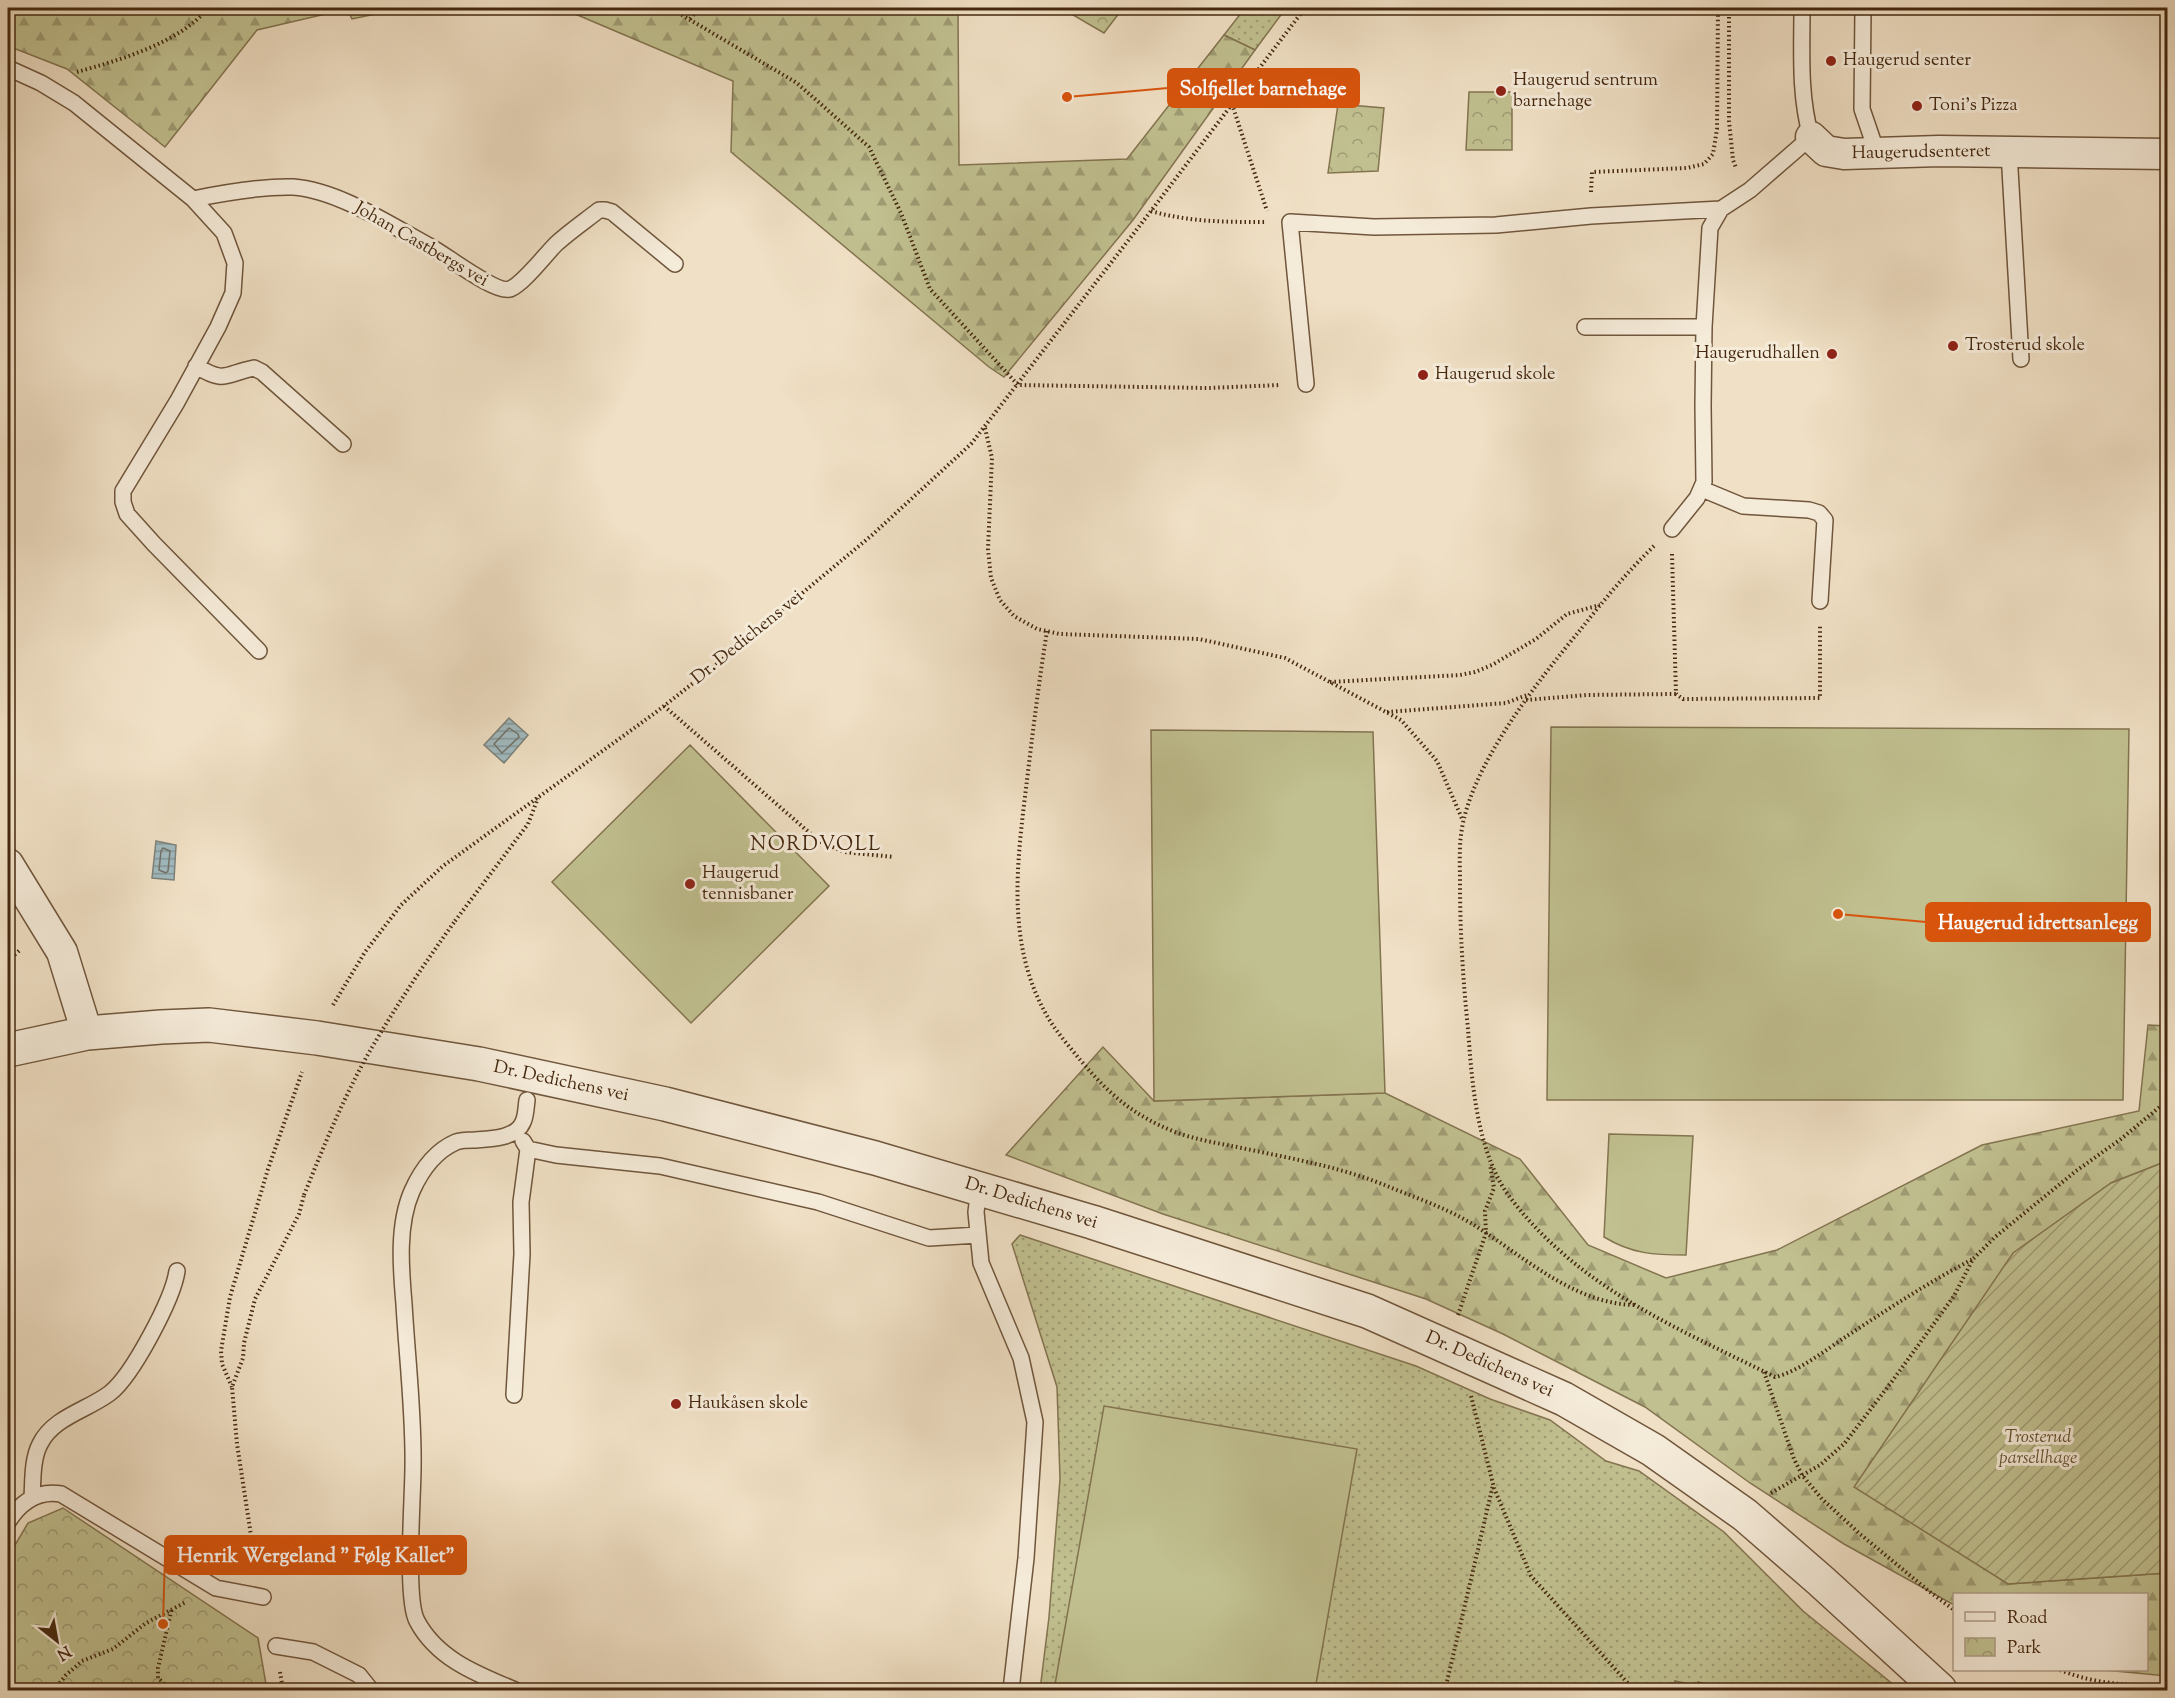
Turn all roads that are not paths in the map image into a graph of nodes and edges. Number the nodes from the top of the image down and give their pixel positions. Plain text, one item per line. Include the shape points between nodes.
1 (1802, 8) edge
2 (1863, 8) edge
3 (8, 68) edge
4 (1811, 137) junction
5 (2009, 152) junction
6 (1877, 153) junction
7 (2168, 154) edge
8 (193, 199) junction
9 (1721, 209) junction
10 (675, 264) dead end
11 (1585, 327) dead end
12 (1704, 327) junction
13 (2021, 359) dead end
14 (196, 366) junction
15 (1306, 384) road end
16 (343, 444) dead end
17 (1702, 489) junction
18 (1672, 529) road end
19 (1820, 600) road end
20 (259, 651) dead end
21 (8, 864) edge
22 (87, 1033) junction
23 (8, 1050) edge
24 (527, 1100) dead end
25 (516, 1131) junction
26 (528, 1149) junction
27 (979, 1188) junction
28 (978, 1235) junction
29 (177, 1271) dead end
30 (514, 1395) dead end
31 (32, 1498) junction
32 (8, 1522) edge
33 (263, 1597) road end
34 (276, 1646) road end
35 (371, 1690) edge
36 (515, 1690) edge
37 (1011, 1690) edge
38 (1940, 1690) edge

1 - 4 lane via 1802,89
2 - 6 lane via 1862,109
3 - 8 lane via 74,103
4 - 6 street, Haugerudsenteret via 1826,151
4 - 9 lane via 1750,190
5 - 6 street, Haugerudsenteret
5 - 7 street, Haugerudsenteret
5 - 13 lane
8 - 10 lane, Johan Castbergs vei via 229,192 293,188 322,194 361,209 499,290 512,289 558,242 599,210 612,213
8 - 14 lane via 224,233 235,263 232,293
9 - 12 lane via 1710,228
9 - 15 lane via 1496,225 1374,227 1290,222
11 - 12 lane
12 - 17 lane
14 - 16 lane via 221,378 254,368 262,372
14 - 20 lane via 123,491 123,501 127,514 154,544
17 - 18 lane
17 - 19 lane via 1743,506 1820,513 1825,520
21 - 22 street via 62,952
22 - 23 street, Dr. Dedichens vei
22 - 27 street, Dr. Dedichens vei via 209,1025 479,1064 710,1115
24 - 25 lane via 523,1122
25 - 26 lane
25 - 36 lane via 494,1138 457,1141 436,1155 411,1194 403,1223 402,1271 413,1463 415,1619 431,1643 455,1663
26 - 28 lane via 660,1166 818,1202 929,1238
26 - 30 lane
27 - 28 lane
27 - 38 street, Dr. Dedichens vei via 1368,1311 1564,1399 1653,1450 1745,1515
28 - 37 lane via 981,1263 1021,1358 1035,1422 1026,1558
29 - 31 lane via 165,1306 128,1376 109,1394 51,1430 40,1444
31 - 32 lane
31 - 33 lane via 50,1492 61,1494 216,1588
34 - 35 lane via 313,1652 359,1675

